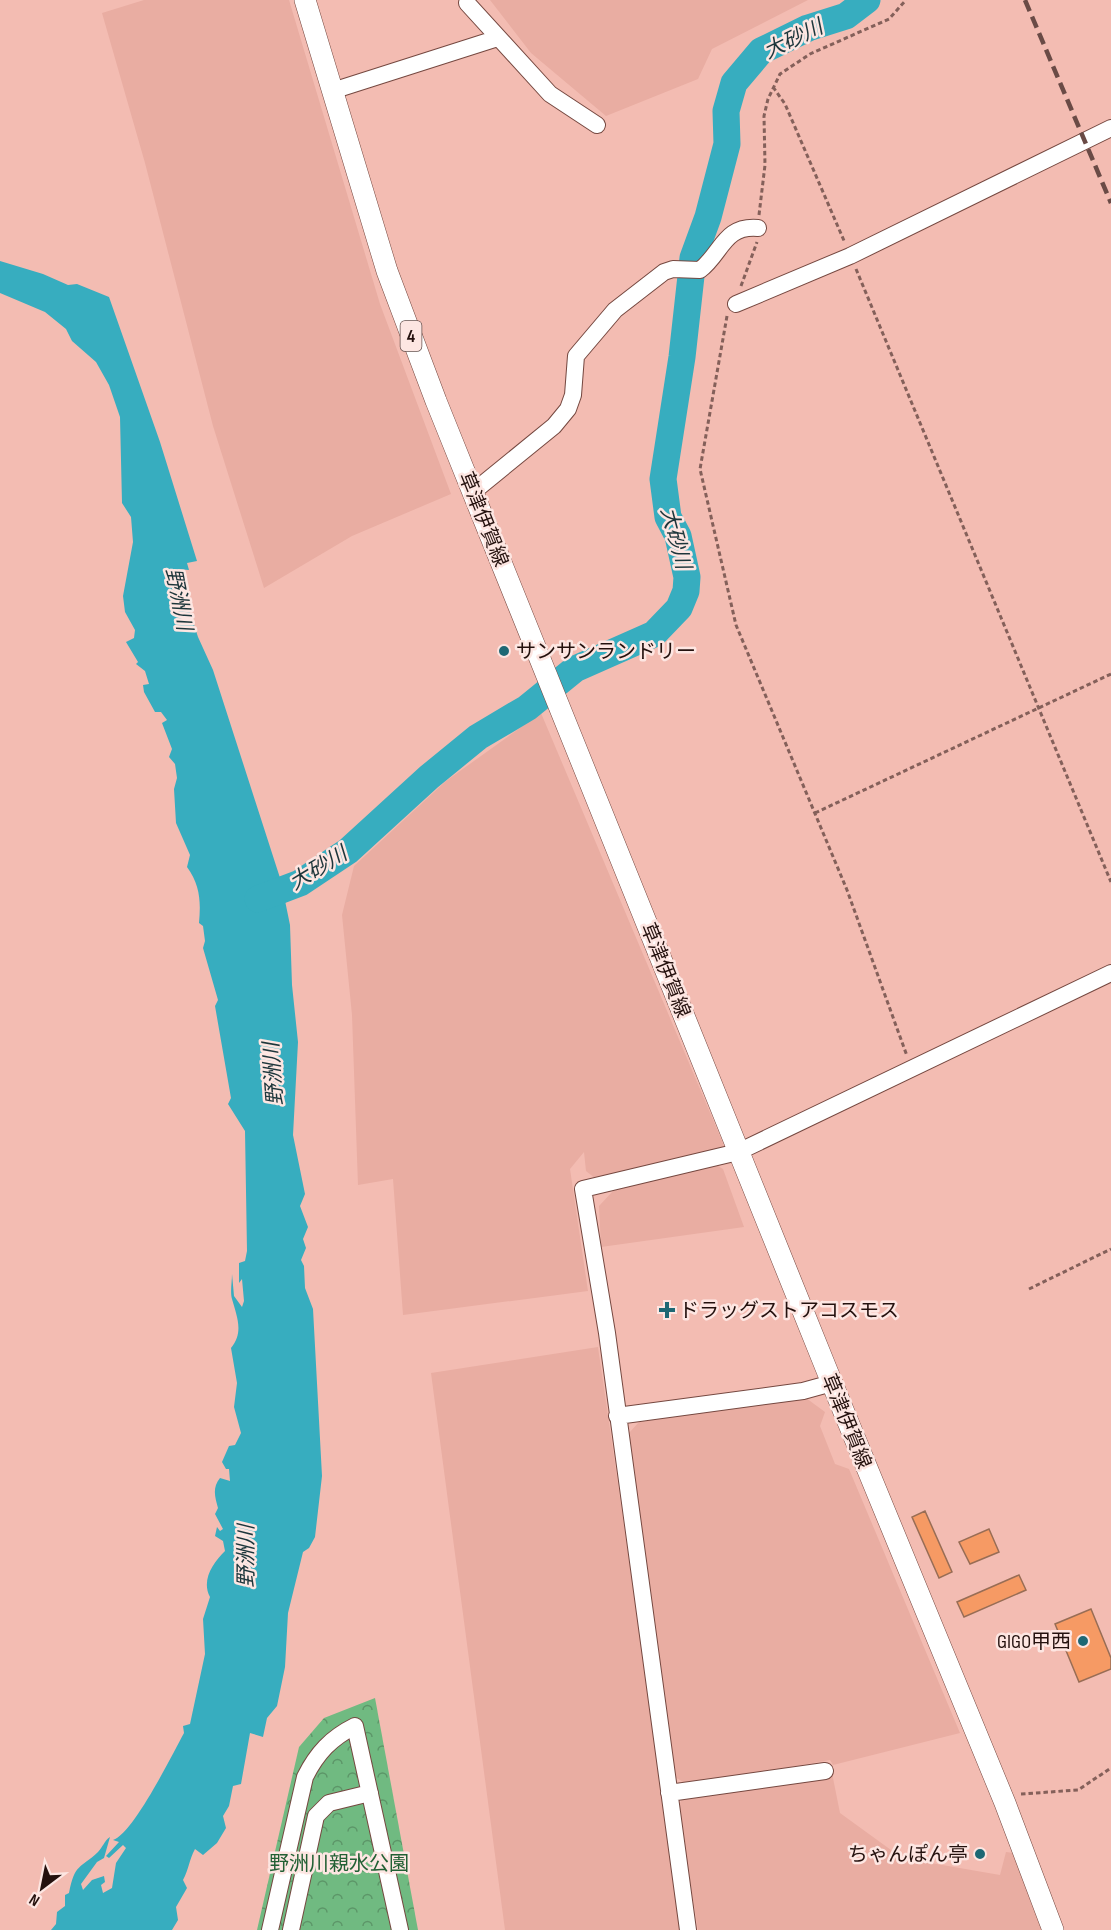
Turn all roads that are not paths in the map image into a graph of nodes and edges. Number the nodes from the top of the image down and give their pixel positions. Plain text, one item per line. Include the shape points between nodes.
1 (305, 0) edge
2 (467, 3) dead end
3 (498, 38) junction
4 (332, 91) junction
5 (597, 124) dead end
6 (1111, 128) edge
7 (758, 228) road end
8 (736, 304) road end
9 (473, 492) junction
10 (1111, 973) edge
11 (738, 1152) junction
12 (832, 1383) junction
13 (617, 1416) junction
14 (825, 1771) dead end
15 (370, 1793) junction
16 (669, 1793) junction
17 (270, 1930) edge
18 (291, 1930) edge
19 (400, 1930) edge
20 (688, 1930) edge
21 (1053, 1930) edge

1 - 4 main road, 草津伊賀線 / 4
2 - 3 street
3 - 4 street
3 - 5 street via 550,94
4 - 9 main road, 草津伊賀線 / 4 via 387,271
6 - 8 street via 850,256
7 - 9 street via 745,227 735,232 694,271 664,272 615,310 576,356 568,409 554,426
9 - 11 main road, 草津伊賀線 / 4
10 - 11 street
11 - 12 main road, 草津伊賀線 / 4
11 - 13 street via 583,1189
12 - 13 street via 803,1391
12 - 21 main road, 草津伊賀線 / 4 via 1005,1803
13 - 16 street
14 - 16 street
15 - 17 street via 356,1726 329,1742 305,1777
15 - 18 street via 329,1803 316,1816
15 - 19 street
16 - 20 street

